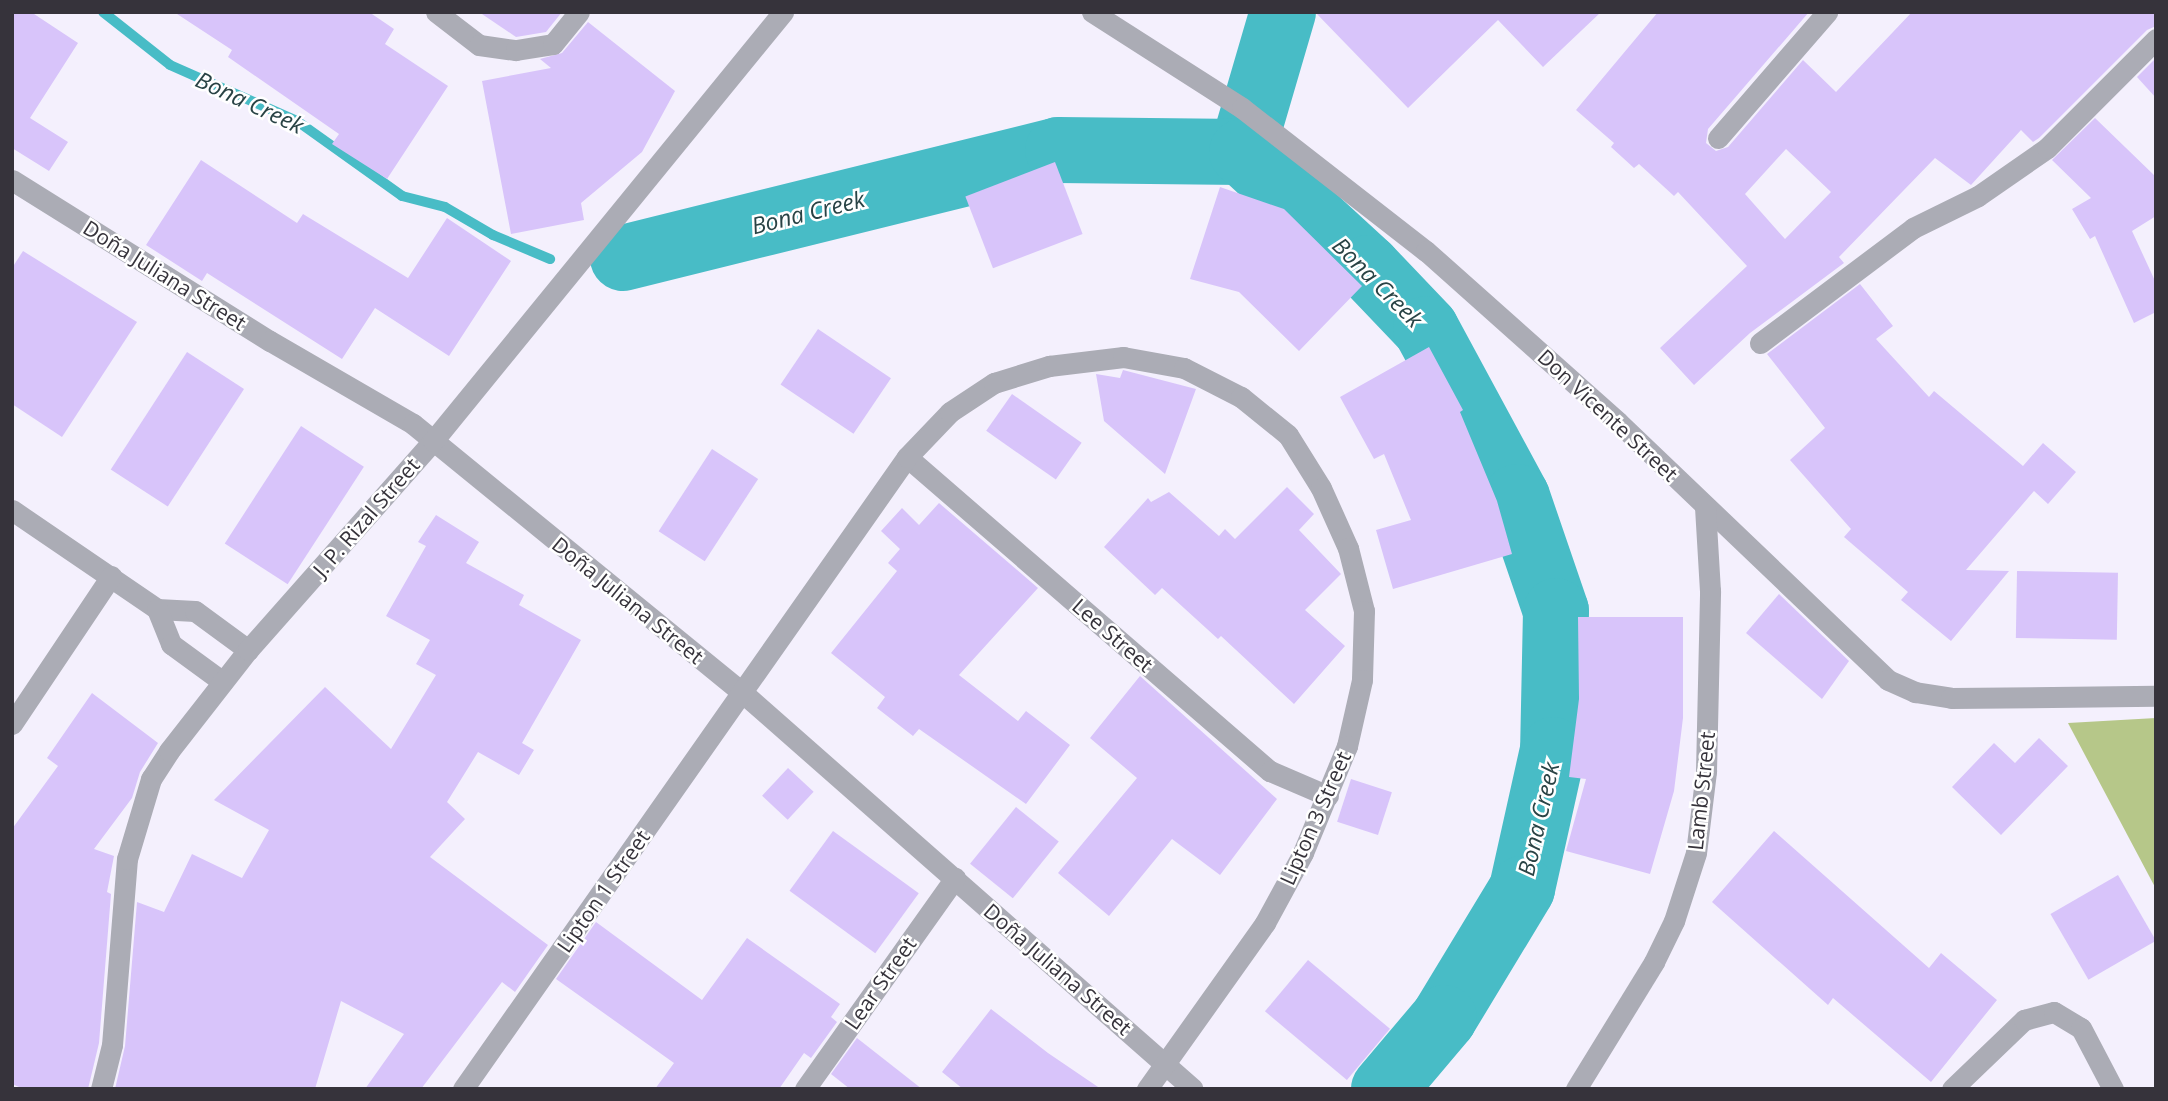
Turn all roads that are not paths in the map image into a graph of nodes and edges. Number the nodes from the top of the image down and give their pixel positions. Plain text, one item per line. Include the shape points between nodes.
1 (436, 12) edge
2 (579, 12) edge
3 (783, 12) edge
4 (1093, 12) edge
5 (1828, 12) edge
6 (2156, 39) edge
7 (1718, 138) dead end
8 (12, 180) edge
9 (1760, 343) dead end
10 (433, 441) junction
11 (907, 457) junction
12 (1705, 506) junction
13 (12, 510) edge
14 (111, 576) junction
15 (157, 609) junction
16 (248, 650) junction
17 (223, 682) junction
18 (743, 693) junction
19 (2156, 696) edge
20 (14, 717) edge
21 (1328, 796) junction
22 (955, 878) junction
23 (1165, 1063) junction
24 (101, 1089) edge
25 (463, 1089) edge
26 (805, 1089) edge
27 (1147, 1089) edge
28 (1193, 1089) edge
29 (1576, 1089) edge
30 (1952, 1089) edge
31 (2113, 1089) edge

1 - 2 street via 480,45 516,50 553,44
3 - 10 street, J. P. Rizal Street
4 - 12 street, Don Vicente Street via 1242,108 1426,251
5 - 7 street
6 - 9 street via 2047,148 1978,196 1913,228
8 - 10 street, Doña Juliana Street via 413,424
10 - 16 street, J. P. Rizal Street
10 - 18 street, Doña Juliana Street
11 - 18 street, Lipton 3 Street
11 - 21 street, Lee Street via 1270,771
11 - 21 street, Lipton 3 Street via 950,412 994,383 1049,366 1123,357 1184,368 1241,397 1288,435 1321,488 1348,548 1364,611 1362,680 1348,746
12 - 19 street, Don Vicente Street via 1863,661 1888,680 1915,692 1989,700
12 - 29 street, Lamb Street via 1710,591 1706,771 1696,853 1674,921 1654,962
13 - 14 street
14 - 15 street
14 - 20 street
15 - 16 street via 195,611
15 - 17 street via 171,644
16 - 17 street, J. P. Rizal Street
17 - 24 street, J. P. Rizal Street via 151,779 137,817 127,859 112,1045
18 - 22 street, Doña Juliana Street
18 - 25 street, Lipton 1 Street
21 - 23 street, Lipton 3 Street via 1265,923
22 - 23 street, Doña Juliana Street
22 - 26 street, Lear Street
23 - 27 street, Lipton 3 Street
23 - 28 street, Doña Juliana Street
30 - 31 street via 2024,1020 2054,1013 2081,1028

